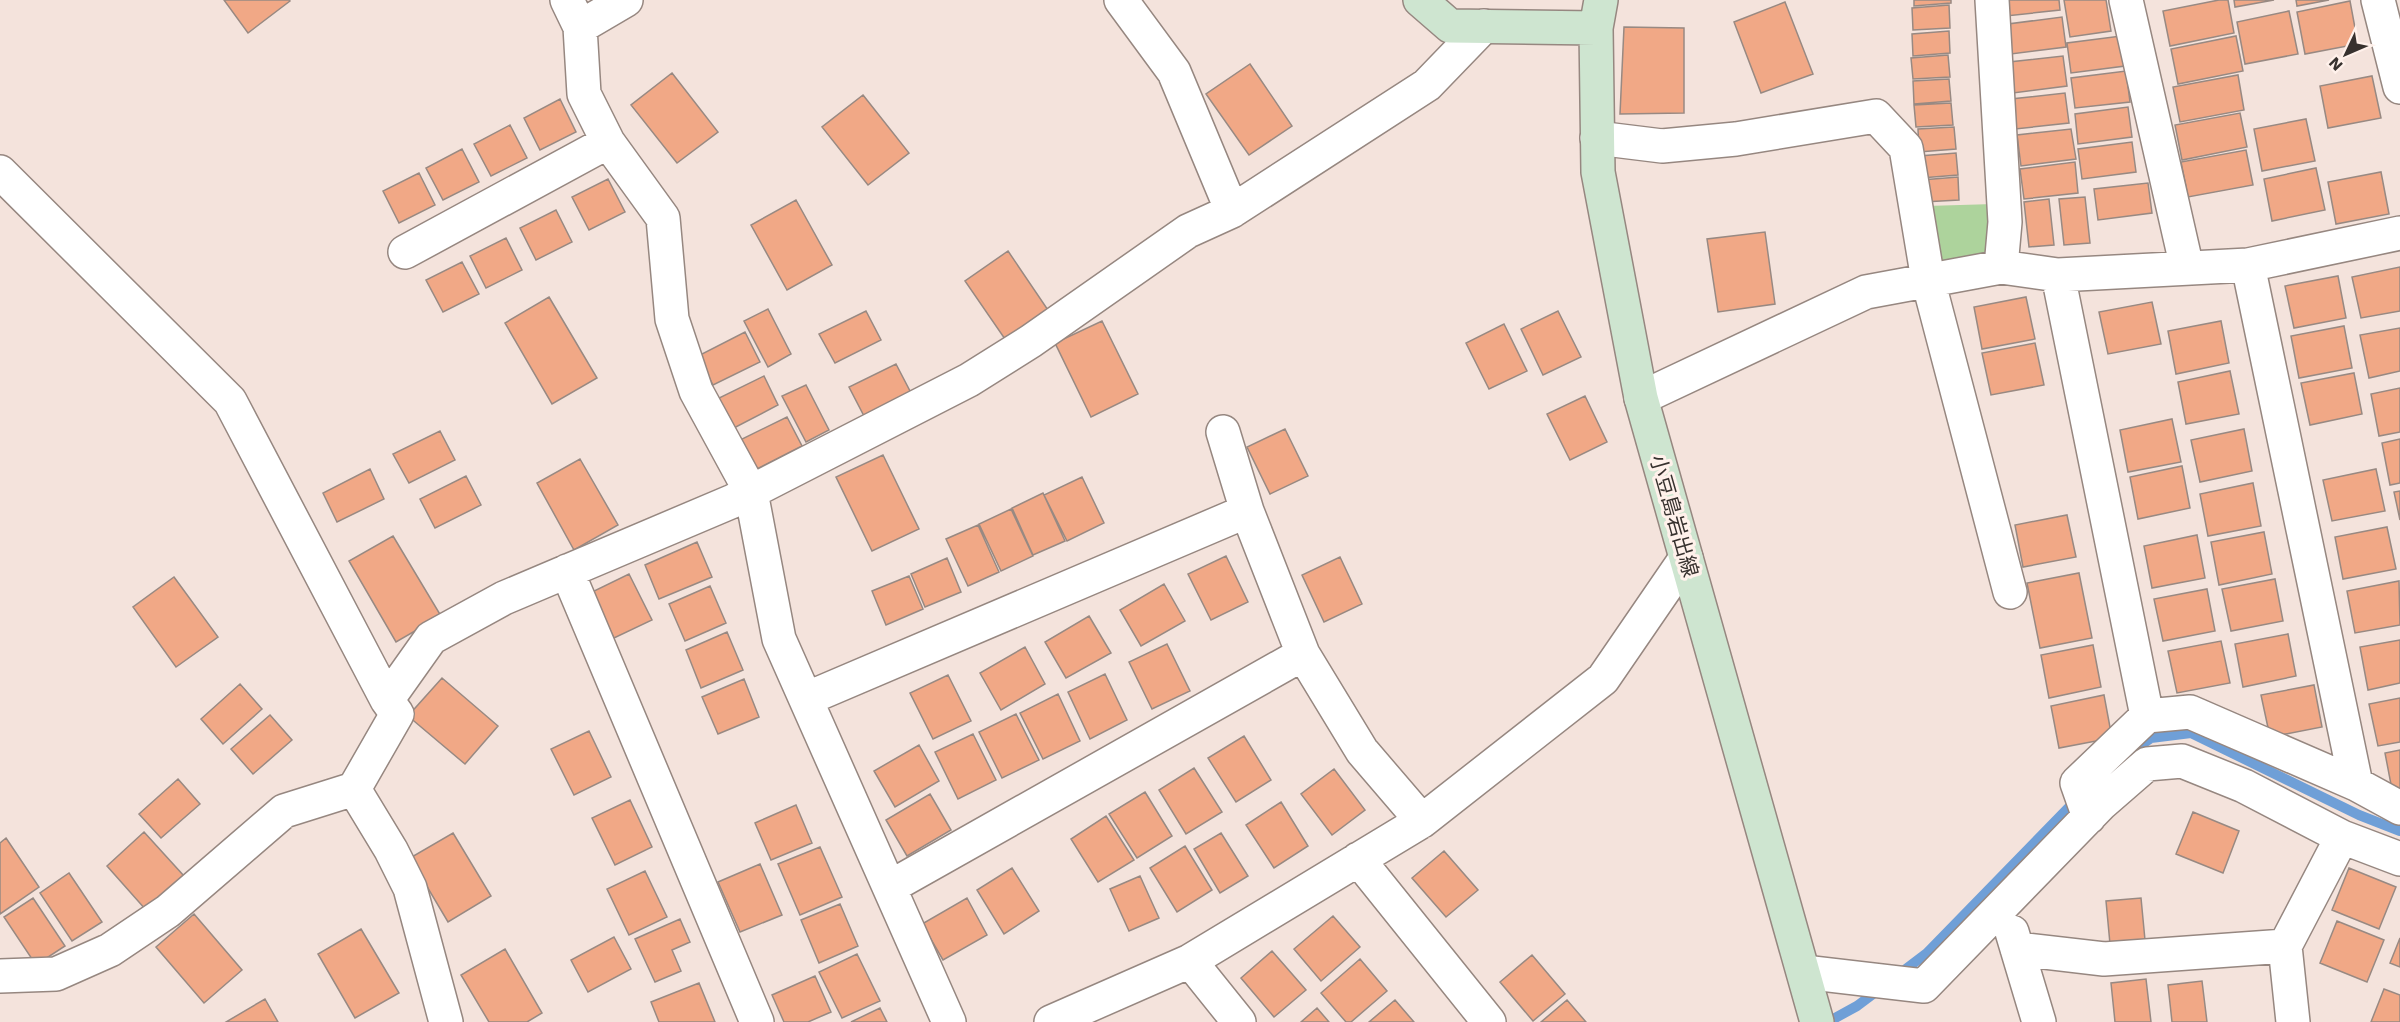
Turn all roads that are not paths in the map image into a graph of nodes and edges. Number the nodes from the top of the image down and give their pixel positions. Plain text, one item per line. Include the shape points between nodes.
1 (626, 0) edge
2 (1121, 0) edge
3 (1420, 0) edge
4 (1462, 0) edge
5 (1992, 0) edge
6 (2126, 0) edge
7 (2378, 0) edge
8 (573, 14) edge
9 (1599, 14) edge
10 (1484, 26) junction
11 (2400, 87) edge
12 (1597, 138) junction
13 (608, 142) junction
14 (0, 172) edge
15 (1232, 211) junction
16 (2400, 233) edge
17 (405, 252) dead end
18 (2248, 265) junction
19 (2001, 267) junction
20 (2187, 268) junction
21 (2058, 275) junction
22 (1928, 280) junction
23 (1641, 398) junction
24 (1223, 432) dead end
25 (751, 492) junction
26 (1247, 511) junction
27 (1686, 558) junction
28 (567, 571) junction
29 (2010, 592) dead end
30 (1303, 654) junction
31 (806, 699) junction
32 (387, 700) junction
33 (2146, 717) junction
34 (2356, 784) junction
35 (354, 789) junction
36 (2400, 808) edge
37 (2089, 817) junction
38 (1422, 821) junction
39 (2342, 837) junction
40 (1358, 859) junction
41 (2400, 859) edge
42 (890, 887) junction
43 (2004, 905) junction
44 (2285, 946) junction
45 (2017, 949) junction
46 (1190, 961) junction
47 (1804, 972) junction
48 (0, 976) edge
49 (446, 1022) edge
50 (757, 1022) edge
51 (949, 1022) edge
52 (1051, 1022) edge
53 (1239, 1022) edge
54 (1488, 1022) edge
55 (1817, 1022) edge
56 (2039, 1022) edge
57 (2293, 1022) edge

1 - 8 street
2 - 15 street via 1174,72
3 - 10 main road via 1450,26
4 - 10 main road
5 - 19 street via 2005,222
6 - 20 street
7 - 11 street
8 - 13 street via 584,94
9 - 10 main road
9 - 12 main road, 小豆島岩出線
10 - 15 street via 1427,85
12 - 22 street via 1662,146 1736,139 1876,116 1906,148
12 - 23 main road, 小豆島岩出線 via 1598,172
13 - 17 street
13 - 25 street via 663,218 672,319 696,391
14 - 32 street via 230,401
15 - 25 street via 1188,231 969,380
16 - 18 street
18 - 20 street
18 - 34 street
19 - 21 street
19 - 22 street
20 - 21 street
21 - 33 street
22 - 23 street via 1866,292
22 - 29 street
23 - 27 main road, 小豆島岩出線
24 - 26 street
25 - 28 street
25 - 31 street via 779,639
26 - 30 street
26 - 31 street
27 - 38 street via 1602,679
27 - 47 main road, 小豆島岩出線
28 - 32 street via 504,598 431,638
28 - 50 street
30 - 38 street via 1362,751
30 - 42 street
31 - 42 street
32 - 35 street via 397,714
33 - 34 street via 2190,712
33 - 37 street via 2077,783
34 - 36 street
35 - 48 street via 284,812 168,911 110,951 56,974
35 - 49 street via 410,888
37 - 39 street via 2147,764 2182,761 2244,786
37 - 43 street
38 - 40 street
39 - 41 street
39 - 44 street
40 - 46 street
40 - 54 street
42 - 51 street
43 - 45 street
43 - 47 street via 1924,986
44 - 45 street via 2104,959
44 - 57 street
45 - 56 street
46 - 52 street
46 - 53 street
47 - 55 main road, 小豆島岩出線

